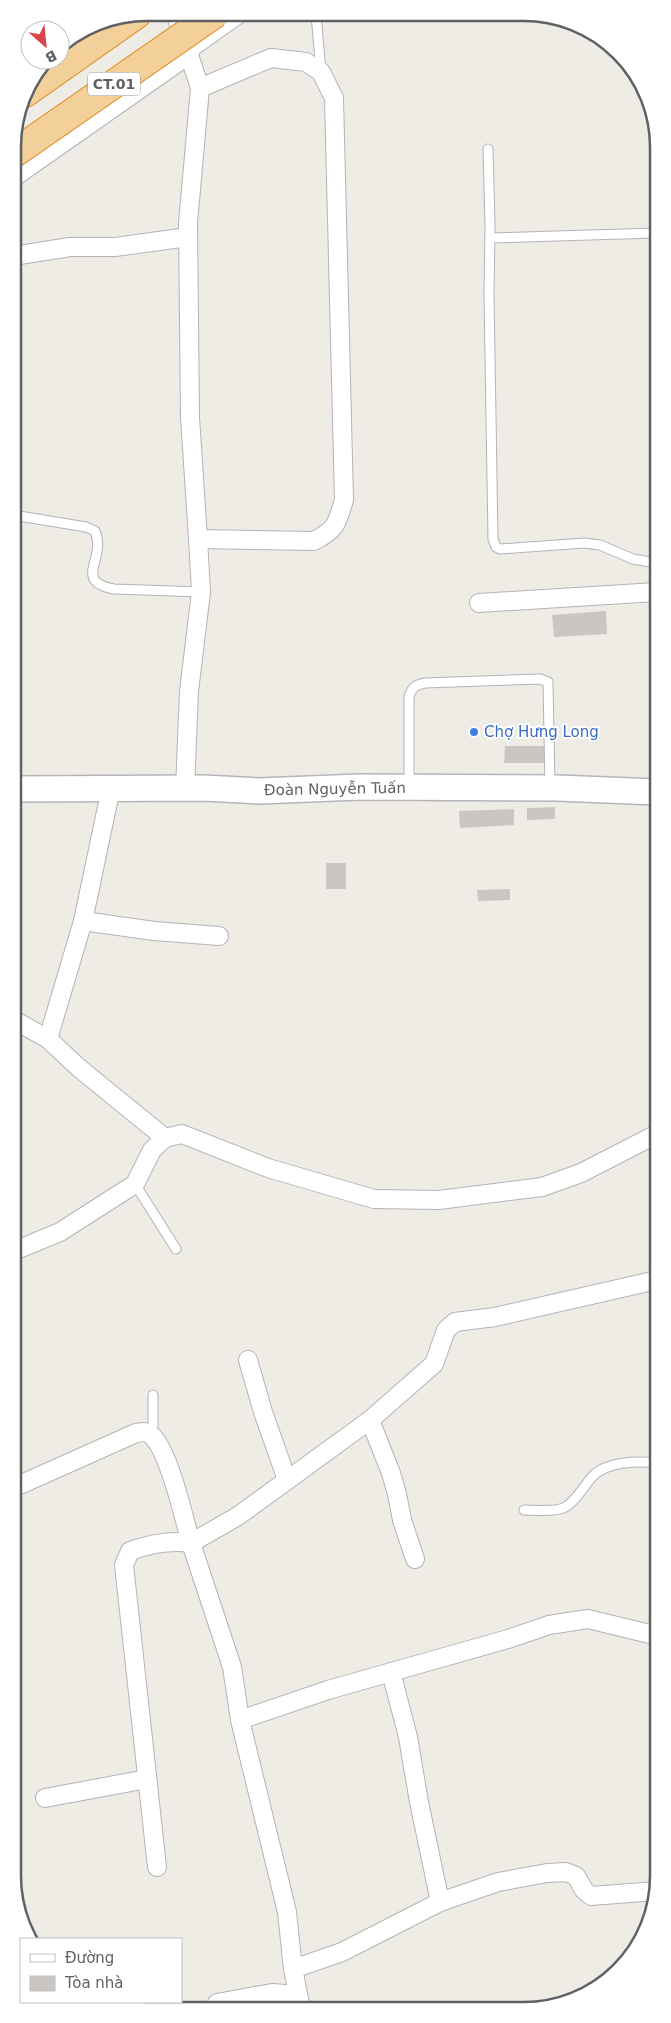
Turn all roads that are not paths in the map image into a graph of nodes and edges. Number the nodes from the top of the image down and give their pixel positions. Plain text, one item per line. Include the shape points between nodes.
1 (178, 22) edge
2 (203, 22) edge
3 (236, 22) edge
4 (317, 22) edge
5 (123, 24) edge
6 (190, 54) junction
7 (321, 72) junction
8 (38, 84) edge
9 (200, 88) junction
10 (22, 148) edge
11 (488, 149) dead end
12 (22, 172) edge
13 (650, 233) edge
14 (188, 237) junction
15 (490, 238) junction
16 (22, 255) edge
17 (22, 516) edge
18 (198, 539) junction
19 (650, 562) edge
20 (201, 592) junction
21 (650, 592) edge
22 (479, 603) dead end
23 (409, 787) junction
24 (22, 788) edge
25 (111, 788) junction
26 (185, 788) junction
27 (550, 788) junction
28 (650, 792) edge
29 (83, 921) junction
30 (219, 936) dead end
31 (21, 1024) edge
32 (48, 1039) junction
33 (165, 1138) junction
34 (649, 1138) edge
35 (135, 1184) junction
36 (21, 1247) edge
37 (176, 1249) dead end
38 (649, 1282) edge
39 (248, 1360) dead end
40 (153, 1395) dead end
41 (370, 1420) junction
42 (150, 1434) junction
43 (649, 1462) edge
44 (287, 1480) junction
45 (21, 1484) edge
46 (524, 1510) dead end
47 (191, 1543) junction
48 (415, 1559) dead end
49 (649, 1634) edge
50 (392, 1672) junction
51 (240, 1720) junction
52 (147, 1779) junction
53 (45, 1798) dead end
54 (157, 1867) dead end
55 (648, 1892) edge
56 (440, 1902) junction
57 (293, 1969) junction
58 (222, 2002) edge
59 (299, 2002) edge

1 - 6 street
2 - 10 highway, CT.01, bridge
3 - 6 lane
4 - 7 lane
5 - 8 highway, CT.01
6 - 9 street
6 - 12 street
7 - 9 street via 306,62 271,58
7 - 18 street via 334,98 344,500 330,533 314,541
9 - 14 street
11 - 15 lane
13 - 15 lane
14 - 16 street
14 - 18 street via 190,417
15 - 19 lane via 488,296 496,547 584,543 600,545 633,559
17 - 20 lane via 95,531 99,539 98,555 92,573 94,582 100,586
18 - 20 street
20 - 26 street via 189,691
21 - 22 street
23 - 26 main road, Đoàn Nguyễn Tuấn via 259,791
23 - 27 main road, Đoàn Nguyễn Tuấn
23 - 27 lane via 409,697 412,689 425,683 540,679 548,682
24 - 25 main road, Đoàn Nguyễn Tuấn
25 - 26 main road, Đoàn Nguyễn Tuấn
25 - 29 street
27 - 28 main road, Đoàn Nguyễn Tuấn
29 - 30 street
29 - 32 street
31 - 32 street
32 - 33 street
33 - 34 street via 182,1134 268,1168 374,1199 439,1200 542,1187 580,1173
33 - 35 street via 152,1150
35 - 36 street via 60,1232
35 - 37 lane
38 - 41 street via 495,1317 455,1322 446,1330 434,1364
39 - 44 street
40 - 42 lane
41 - 44 street
41 - 48 street via 391,1473
42 - 45 street via 136,1433
42 - 47 street via 163,1454
43 - 46 lane via 638,1460 612,1465 594,1475 563,1508
44 - 47 street via 238,1516
47 - 51 street via 232,1667
47 - 52 street via 177,1541 145,1546 130,1552 124,1565
49 - 50 street via 588,1619 549,1624
50 - 51 street
50 - 56 street via 408,1736
51 - 57 street via 287,1912
52 - 53 street
52 - 54 street
55 - 56 street via 591,1896 576,1876 566,1872 498,1882
56 - 57 street via 342,1952
57 - 59 street
58 - 59 street via 272,1993

